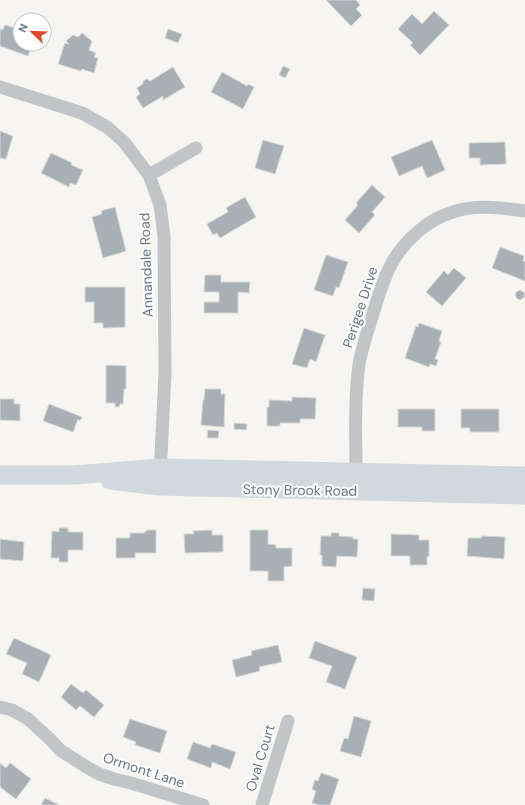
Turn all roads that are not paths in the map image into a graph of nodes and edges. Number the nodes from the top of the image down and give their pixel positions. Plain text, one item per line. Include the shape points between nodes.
1 (0, 87) edge
2 (196, 148) dead end
3 (149, 175) junction
4 (525, 211) edge
5 (160, 468) junction
6 (0, 475) edge
7 (75, 475) junction
8 (525, 476) edge
9 (356, 482) junction
10 (159, 486) junction
11 (525, 495) edge
12 (0, 707) edge
13 (288, 721) dead end
14 (203, 805) edge
15 (262, 805) edge

1 - 3 street, Annandale Road via 82,113 107,127 124,142
2 - 3 street
3 - 5 street, Annandale Road via 160,205 164,236 165,373
4 - 9 street, Perigee Drive via 476,207 436,218 418,231 392,263 378,298 360,363 356,402
5 - 7 main road, Stony Brook Road
5 - 9 main road, Stony Brook Road
5 - 10 street, Annandale Road
6 - 7 main road, Stony Brook Road
7 - 10 main road, Stony Brook Road
8 - 9 main road, Stony Brook Road
9 - 10 main road, Stony Brook Road
9 - 11 main road, Stony Brook Road
12 - 14 street, Ormont Lane via 28,719 60,750 99,774
13 - 15 street, Oval Court

